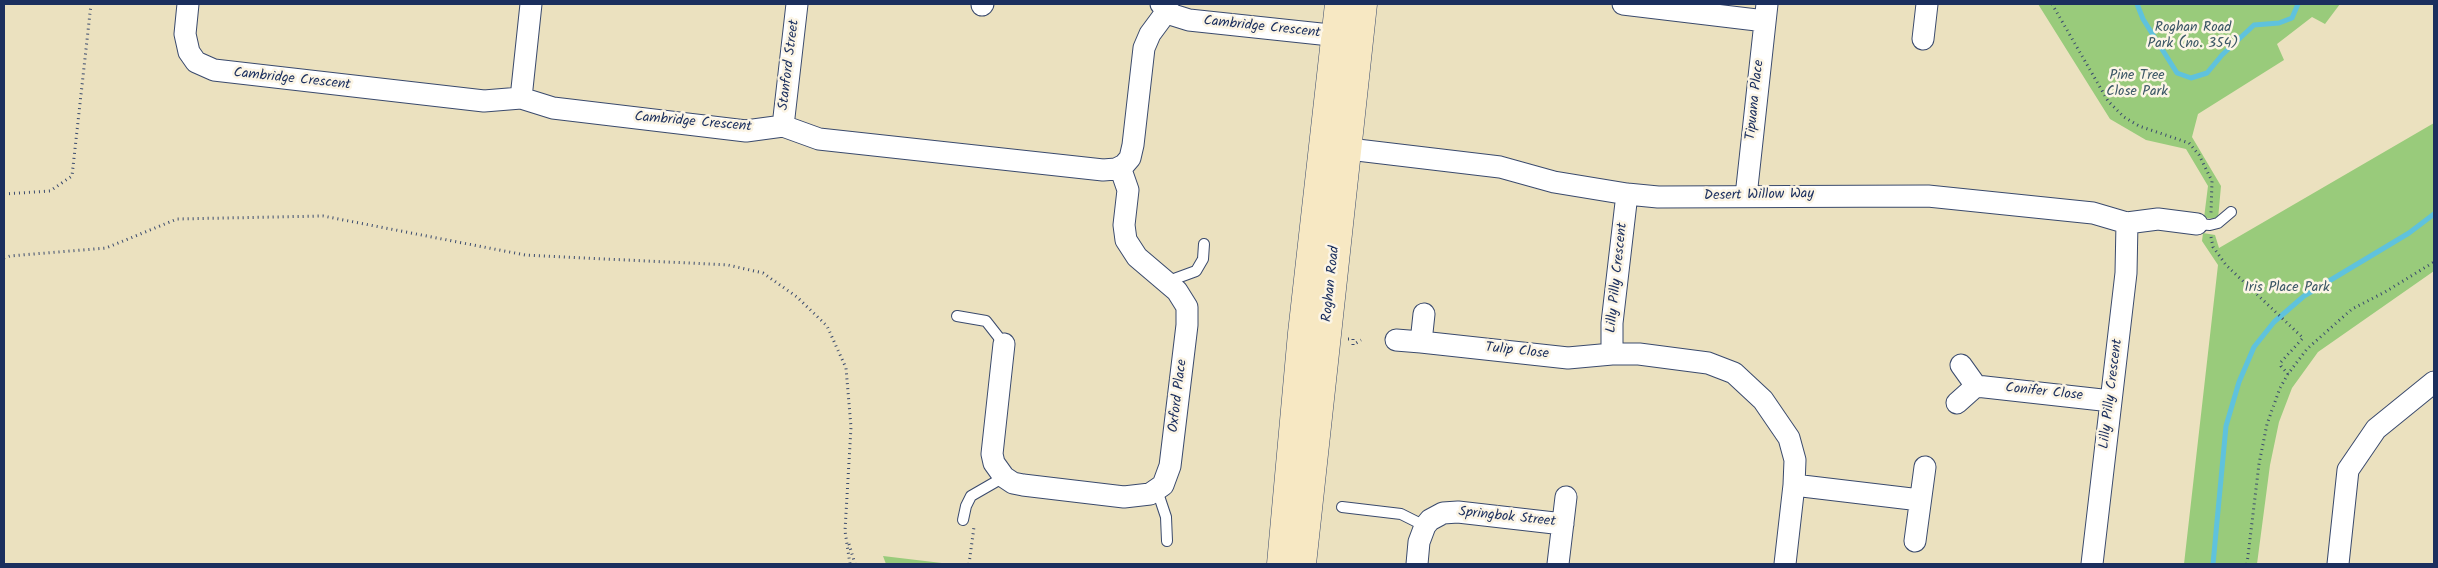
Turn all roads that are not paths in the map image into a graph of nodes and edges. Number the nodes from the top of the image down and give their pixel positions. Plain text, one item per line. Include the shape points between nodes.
1 (188, 4) edge
2 (531, 4) edge
3 (797, 4) edge
4 (1339, 4) edge
5 (1363, 4) edge
6 (1623, 4) edge
7 (1927, 4) edge
8 (1164, 7) edge
9 (1766, 12) edge
10 (1347, 37) junction
11 (1923, 39) dead end
12 (521, 98) junction
13 (783, 126) junction
14 (1334, 148) junction
15 (1120, 167) junction
16 (1627, 194) junction
17 (1746, 196) junction
18 (2231, 212) dead end
19 (2128, 223) junction
20 (2203, 224) joint
21 (1204, 244) dead end
22 (1166, 282) junction
23 (1424, 314) dead end
24 (957, 316) dead end
25 (1396, 340) dead end
26 (1421, 342) junction
27 (1004, 344) joint
28 (1612, 354) junction
29 (1961, 365) dead end
30 (2434, 382) edge
31 (1976, 386) junction
32 (2111, 401) junction
33 (1958, 403) dead end
34 (1924, 467) dead end
35 (1004, 477) junction
36 (1794, 485) junction
37 (1157, 490) junction
38 (1566, 497) dead end
39 (1920, 500) junction
40 (1342, 506) dead end
41 (963, 520) dead end
42 (1563, 524) junction
43 (1425, 526) junction
44 (1166, 541) dead end
45 (1915, 541) dead end
46 (1281, 564) edge
47 (1302, 564) edge
48 (1417, 564) edge
49 (1558, 564) edge
50 (1785, 564) edge
51 (2092, 564) edge
52 (2338, 564) edge

1 - 12 street, Cambridge Crescent via 185,61 203,67 484,101
2 - 12 street
3 - 13 street, Stanford Street
4 - 10 main road, Roghan Road
5 - 10 main road, Roghan Road
6 - 9 street
7 - 11 street
8 - 10 street, Cambridge Crescent via 1189,20
8 - 15 street, Cambridge Crescent via 1144,48 1132,150 1127,162
9 - 17 street, Tipuana Place
10 - 14 main road, Roghan Road
12 - 13 street, Cambridge Crescent via 553,108 746,131
13 - 15 street, Cambridge Crescent via 819,139 1104,170
14 - 16 street, Desert Willow Way via 1500,167 1554,182
14 - 46 main road, Roghan Road
14 - 47 main road, Roghan Road
15 - 22 street, Oxford Place via 1128,190 1124,225 1126,240 1138,257
16 - 17 street, Desert Willow Way
16 - 28 street, Lilly Pilly Crescent via 1612,323
17 - 19 street, Desert Willow Way via 1928,196 2093,213
18 - 20 lane via 2218,223
19 - 20 street, Desert Willow Way via 2158,219
19 - 32 street, Lilly Pilly Crescent via 2126,273
21 - 22 lane via 1203,259 1196,272
22 - 37 street, Oxford Place via 1183,298 1187,307 1187,325 1170,466
23 - 26 street
24 - 27 lane via 986,322
25 - 26 street, Tulip Close
26 - 28 street, Tulip Close via 1568,358
27 - 35 street via 992,445 994,463
28 - 36 street, Lilly Pilly Crescent via 1690,360 1734,373 1763,400 1789,438 1795,460
29 - 31 street
30 - 52 street via 2376,429 2348,470
31 - 32 street, Conifer Close
31 - 33 street
32 - 51 street, Lilly Pilly Crescent
34 - 39 street
35 - 37 street via 1023,485 1124,497 1143,496
35 - 41 lane via 972,496
36 - 39 street
36 - 50 street, Lilly Pilly Crescent
37 - 44 lane via 1166,517
38 - 42 street, Springbok Street
39 - 45 street
40 - 43 lane via 1401,514
42 - 43 street, Springbok Street via 1451,512 1436,516
42 - 49 street, Springbok Street
43 - 48 street via 1419,542

